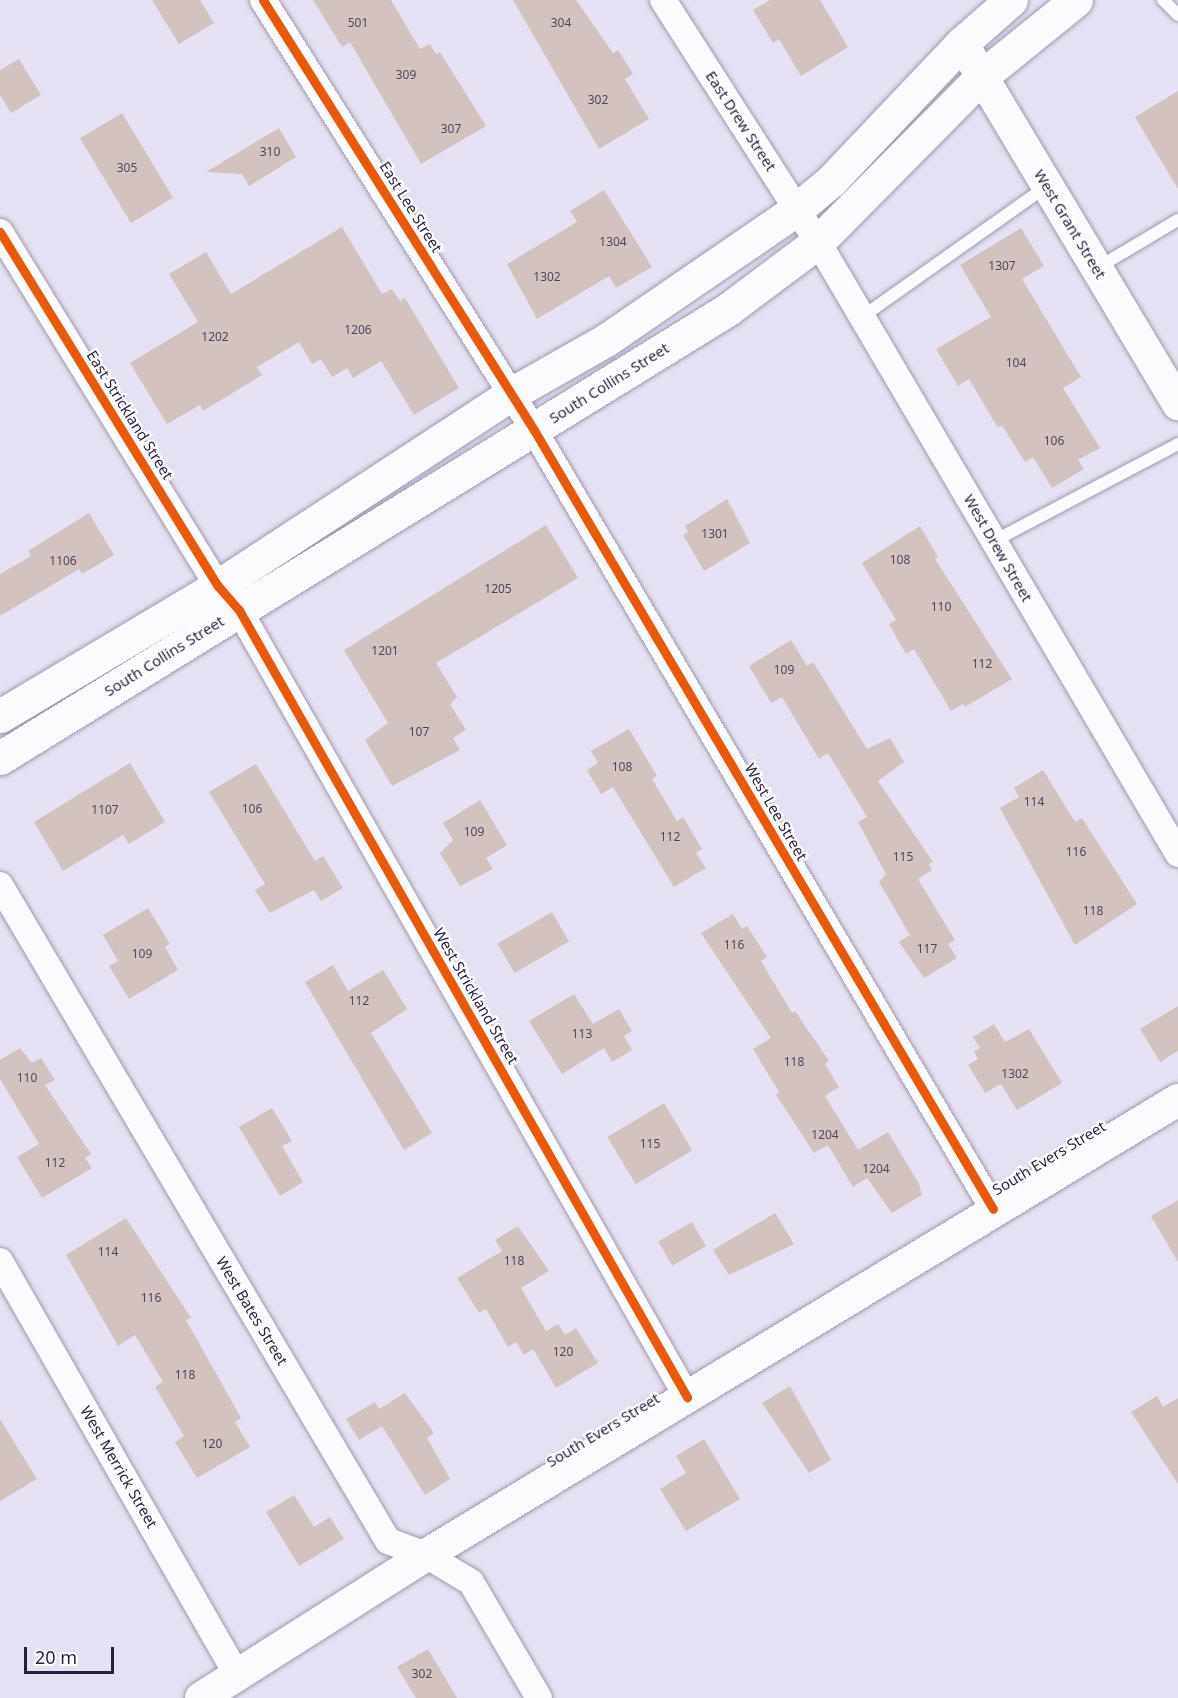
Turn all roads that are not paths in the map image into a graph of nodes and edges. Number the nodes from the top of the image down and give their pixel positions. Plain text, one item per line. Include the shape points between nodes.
1 (263, 0) edge
2 (663, 0) edge
3 (1011, 0) edge
4 (1042, 0) edge
5 (1076, 0) edge
6 (1163, 0) edge
7 (1178, 15) edge
8 (962, 44) junction
9 (981, 77) junction
10 (1047, 186) junction
11 (797, 209) junction
12 (1178, 220) edge
13 (0, 232) edge
14 (818, 242) junction
15 (1096, 268) junction
16 (862, 317) junction
17 (511, 394) junction
18 (1178, 404) edge
19 (534, 430) junction
20 (1178, 444) edge
21 (994, 541) junction
22 (218, 586) junction
23 (239, 610) junction
24 (0, 716) edge
25 (0, 758) edge
26 (1178, 854) edge
27 (0, 885) edge
28 (1178, 1100) edge
29 (993, 1209) junction
30 (0, 1261) edge
31 (687, 1397) junction
32 (426, 1555) junction
33 (237, 1674) junction
34 (201, 1698) edge
35 (539, 1698) edge

1 - 17 street, East Lee Street
2 - 11 street, East Drew Street
3 - 8 main road, South Collins Street
4 - 9 main road via 1000,45
5 - 9 main road, South Collins Street
6 - 7 lane
8 - 9 street, West Grant Street
8 - 11 main road, South Collins Street via 905,107
9 - 10 street, West Grant Street
9 - 14 main road, South Collins Street
10 - 15 street, West Grant Street
10 - 16 lane
11 - 14 street, East Drew Street
11 - 17 main road, South Collins Street via 606,340
12 - 15 lane
13 - 22 street, East Strickland Street
14 - 16 street, West Drew Street
14 - 19 main road, South Collins Street via 727,310
15 - 18 street, West Grant Street
16 - 21 street, West Drew Street
17 - 19 street, East Lee Street
17 - 22 main road, South Collins Street
19 - 23 main road, South Collins Street
19 - 29 street, West Lee Street
20 - 21 lane
21 - 26 street, West Drew Street
22 - 23 street, East Strickland Street
22 - 24 main road, South Collins Street
23 - 25 main road, South Collins Street
23 - 31 street, West Strickland Street
27 - 32 street, West Bates Street via 388,1541
28 - 29 street, South Evers Street
29 - 31 street, South Evers Street
30 - 33 street, West Merrick Street
31 - 32 street, South Evers Street
32 - 33 street, South Evers Street
32 - 35 street, West Bates Street via 471,1582
33 - 34 street, South Evers Street

